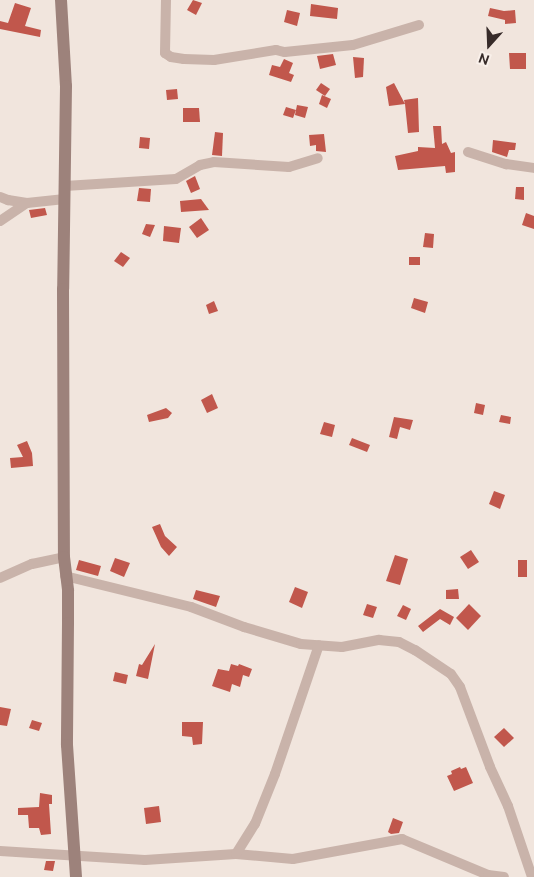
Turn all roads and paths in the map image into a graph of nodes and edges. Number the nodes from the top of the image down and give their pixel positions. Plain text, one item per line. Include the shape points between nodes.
1 (61, 0) edge
2 (166, 0) edge
3 (419, 25) dead end
4 (468, 152) dead end
5 (318, 158) dead end
6 (534, 168) edge
7 (65, 192) junction
8 (0, 196) edge
9 (27, 203) junction
10 (0, 221) edge
11 (64, 557) junction
12 (65, 576) junction
13 (0, 578) edge
14 (319, 645) junction
15 (0, 851) edge
16 (73, 854) junction
17 (236, 854) junction
18 (76, 877) edge
19 (504, 877) edge
20 (532, 877) edge

1 - 7 street via 66,86
2 - 3 street via 165,53 184,59 214,60 276,50 284,52 353,45
4 - 6 street via 506,164
5 - 7 street via 289,167 214,162 200,165 176,179
7 - 9 street
7 - 11 street
8 - 9 street
9 - 10 street
11 - 12 street
11 - 13 street via 32,564
12 - 14 street via 191,607 301,644
12 - 16 street via 68,615 67,745
14 - 17 street via 275,774 255,824
14 - 20 street via 342,647 379,640 399,642 451,674 460,687 508,806
15 - 16 street
16 - 17 street via 145,860
16 - 18 street
17 - 19 street via 293,859 402,839 488,875

